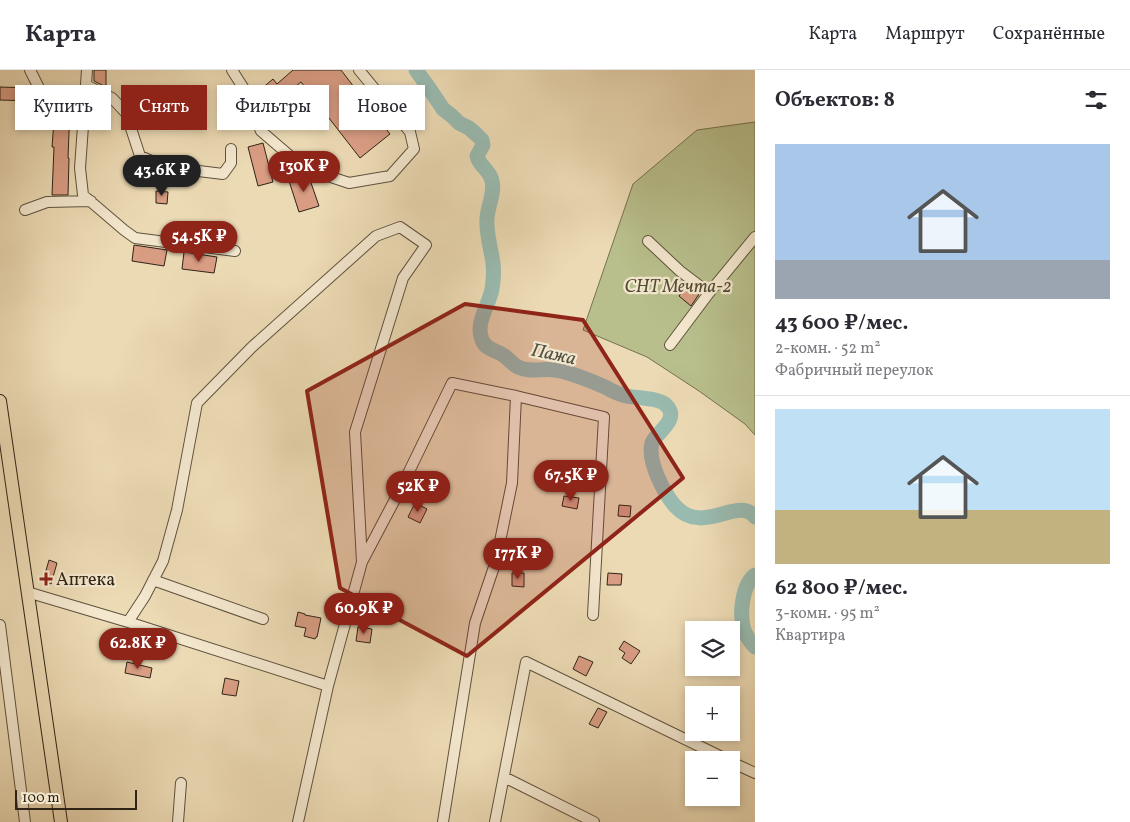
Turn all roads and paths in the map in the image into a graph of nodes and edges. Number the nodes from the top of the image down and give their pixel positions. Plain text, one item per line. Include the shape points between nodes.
1 (30, 70) edge
2 (87, 70) edge
3 (232, 70) edge
4 (359, 70) edge
5 (38, 85) edge
6 (86, 85) edge
7 (111, 98) edge
8 (83, 130) edge
9 (231, 149) dead end
10 (91, 202) junction
11 (25, 210) dead end
12 (755, 237) edge
13 (648, 241) dead end
14 (235, 251) dead end
15 (709, 293) junction
16 (670, 345) dead end
17 (516, 396) junction
18 (0, 401) edge
19 (362, 562) junction
20 (153, 580) junction
21 (27, 592) junction
22 (593, 615) dead end
23 (263, 619) dead end
24 (128, 622) junction
25 (0, 625) edge
26 (328, 686) junction
27 (709, 751) edge
28 (740, 766) edge
29 (755, 773) edge
30 (504, 777) junction
31 (182, 783) dead end
32 (25, 822) edge
33 (61, 822) edge
34 (178, 822) edge
35 (298, 822) edge
36 (443, 822) edge
37 (495, 822) edge
38 (594, 822) edge

1 - 5 street
2 - 6 street
3 - 4 street via 262,131 304,168 349,183 390,176 414,149 410,132
7 - 9 street via 126,113 140,156 166,167 223,174 231,162
8 - 10 street via 82,195
10 - 11 street via 47,202
10 - 14 street via 135,238
12 - 15 street
13 - 15 street
15 - 16 street
17 - 19 street via 452,383
17 - 22 street via 604,417
17 - 36 street via 512,483 496,562 475,623
18 - 21 main road
19 - 20 street via 355,432 403,278 426,245 400,227 376,236 252,347 197,402 177,510 163,561
19 - 26 street
20 - 23 street
20 - 24 street
21 - 24 street
21 - 33 main road
24 - 26 street
25 - 32 street
26 - 35 street
27 - 30 street via 526,662
28 - 29 street
30 - 37 street
30 - 38 street
31 - 34 street

